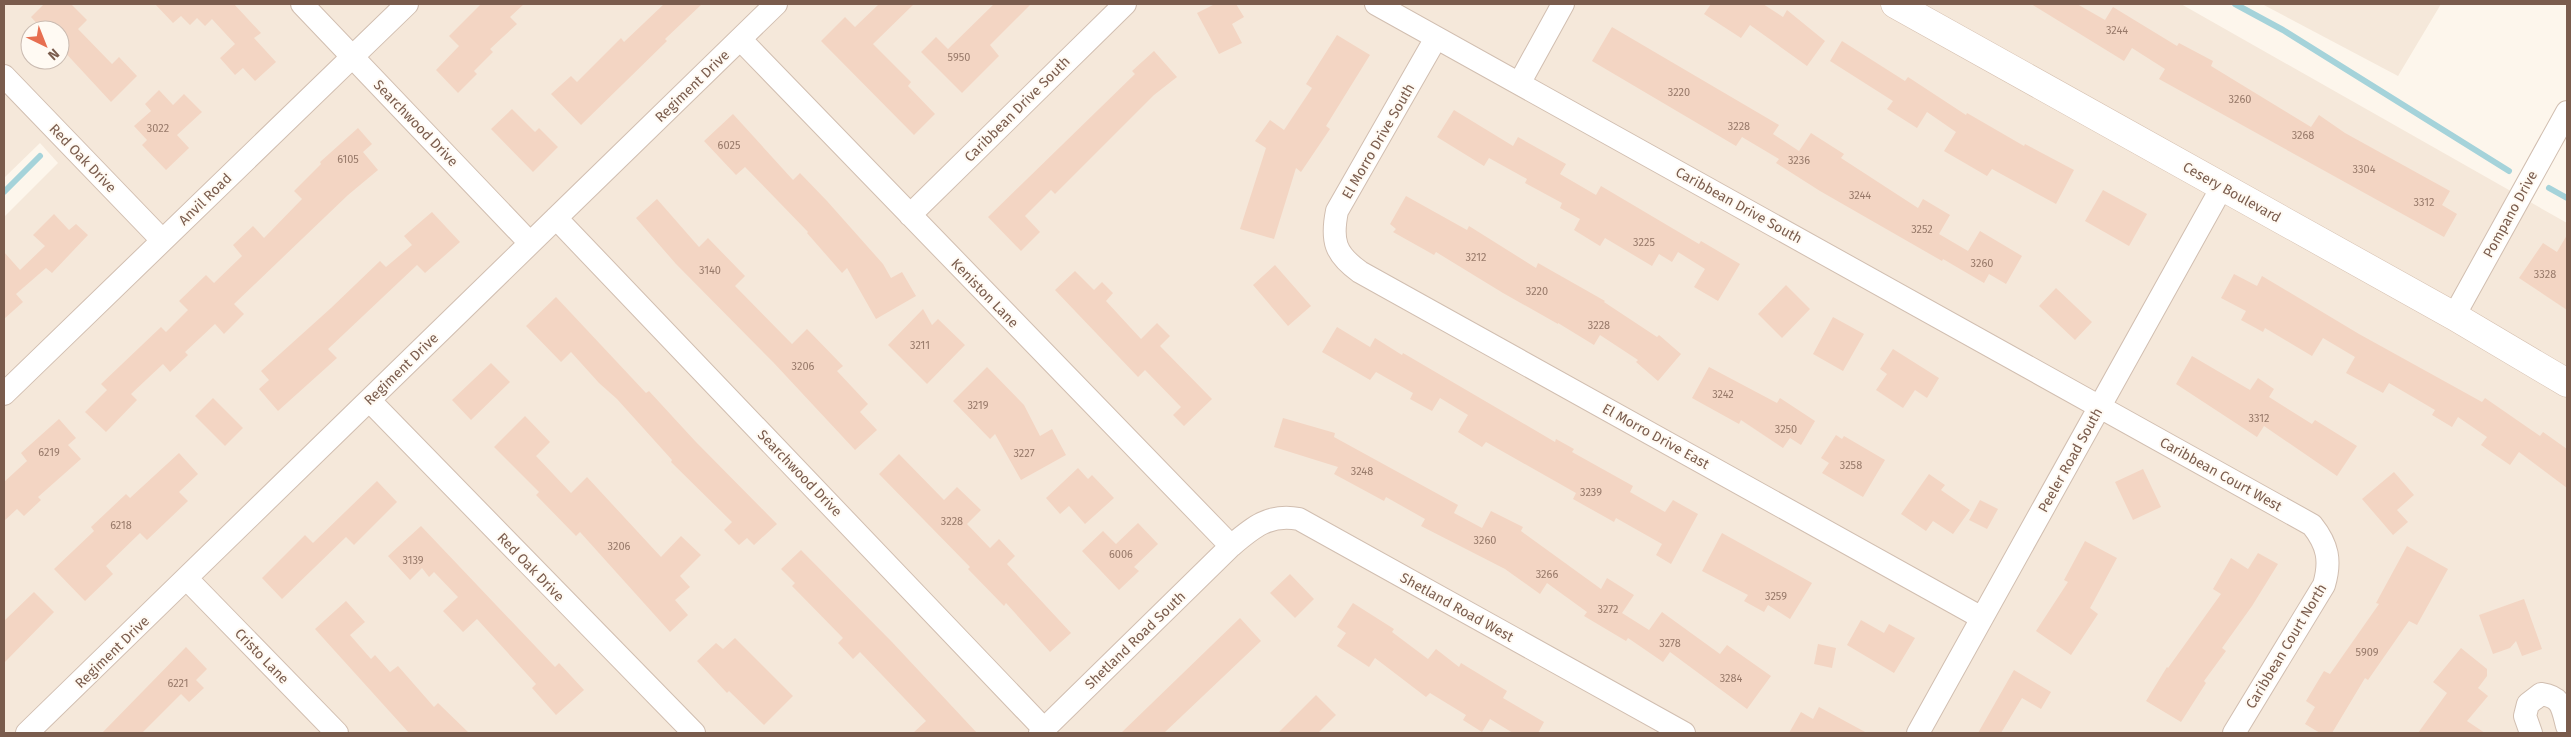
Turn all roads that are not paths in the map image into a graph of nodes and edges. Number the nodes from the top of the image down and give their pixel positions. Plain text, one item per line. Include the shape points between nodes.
1 (302, 4) edge
2 (407, 4) edge
3 (776, 4) edge
4 (1125, 4) edge
5 (1376, 4) edge
6 (1564, 4) edge
7 (1895, 4) edge
8 (1436, 38) junction
9 (740, 39) junction
10 (352, 57) junction
11 (4, 76) edge
12 (1520, 82) junction
13 (2567, 112) edge
14 (2222, 187) junction
15 (910, 215) junction
16 (556, 218) junction
17 (162, 240) junction
18 (530, 243) junction
19 (1336, 247) joint
20 (2454, 316) junction
21 (2567, 383) edge
22 (4, 394) edge
23 (369, 400) junction
24 (2100, 407) junction
25 (1230, 546) junction
26 (2328, 555) joint
27 (187, 579) junction
28 (1982, 618) junction
29 (2567, 726) edge
30 (1042, 731) edge
31 (27, 733) edge
32 (336, 733) edge
33 (694, 733) edge
34 (1684, 733) edge
35 (1918, 733) edge
36 (2234, 733) edge
37 (2531, 733) edge

1 - 10 street, Searchwood Drive
2 - 10 street, Anvil Road
3 - 9 street, Regiment Drive
4 - 15 street, Caribbean Drive South
5 - 8 street, Caribbean Drive South
6 - 12 street
7 - 14 main road, Cesery Boulevard
8 - 12 street, Caribbean Drive South
8 - 19 street, El Morro Drive South via 1337,211 1333,230
9 - 15 street, Keniston Lane
9 - 16 street, Regiment Drive
10 - 17 street, Anvil Road
10 - 18 street, Searchwood Drive
11 - 17 street, Red Oak Drive
12 - 24 street, Caribbean Drive South
13 - 20 street, Pompano Drive
14 - 20 main road, Cesery Boulevard
14 - 24 street, Peeler Road South
15 - 25 street, Keniston Lane
16 - 18 street, Regiment Drive
16 - 30 street, Searchwood Drive
17 - 22 street, Anvil Road
18 - 23 street, Regiment Drive
19 - 28 street, El Morro Drive East via 1345,261 1360,272
20 - 21 main road, Cesery Boulevard
23 - 27 street, Regiment Drive
23 - 33 street, Red Oak Drive
24 - 26 street, Caribbean Court West via 2312,525 2324,540
24 - 28 street, Peeler Road South
25 - 30 street, Shetland Road South
25 - 34 street, Shetland Road West via 1257,524 1275,517 1299,519
26 - 36 street, Caribbean Court North via 2324,585
27 - 31 street, Regiment Drive
27 - 32 street, Cristo Lane
28 - 35 street, Peeler Road South
29 - 37 street via 2562,705 2553,695 2541,694 2528,704 2525,716

